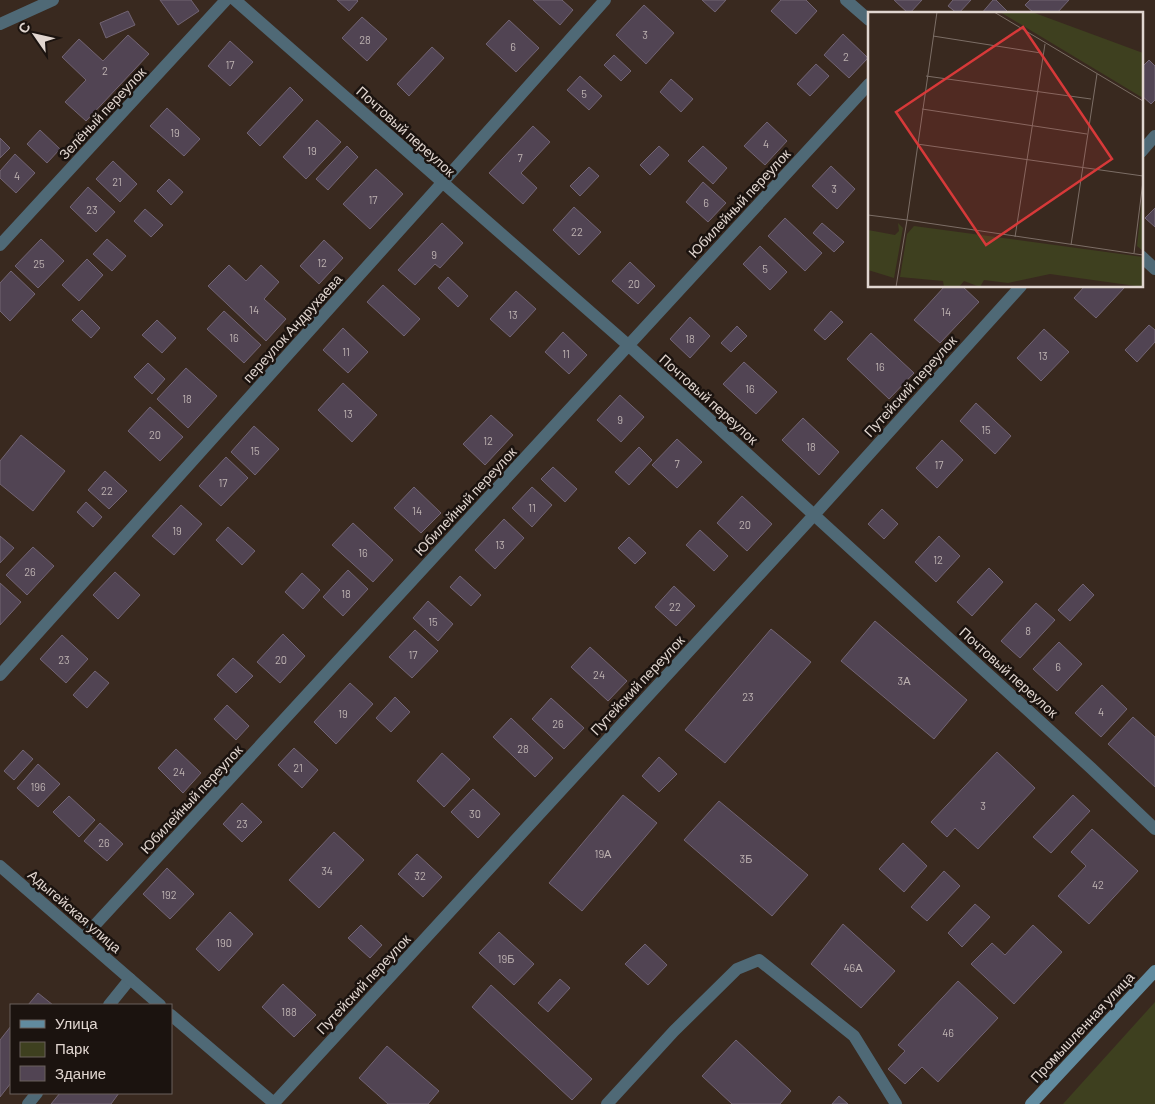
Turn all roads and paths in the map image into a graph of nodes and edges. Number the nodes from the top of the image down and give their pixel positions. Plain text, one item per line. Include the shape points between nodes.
1 (53, 0) edge
2 (226, 0) edge
3 (235, 0) edge
4 (605, 0) edge
5 (846, 0) edge
6 (868, 19) edge
7 (0, 24) edge
8 (868, 85) edge
9 (1155, 136) edge
10 (1142, 151) edge
11 (442, 183) junction
12 (0, 245) edge
13 (1142, 257) edge
14 (1155, 269) edge
15 (1019, 288) edge
16 (628, 345) junction
17 (814, 515) junction
18 (0, 675) edge
19 (1155, 829) edge
20 (0, 866) edge
21 (83, 938) junction
22 (1155, 971) edge
23 (130, 979) junction
24 (110, 1004) edge
25 (159, 1004) edge
26 (172, 1016) edge
27 (36, 1094) edge
28 (28, 1104) edge
29 (274, 1104) edge
30 (607, 1104) edge
31 (896, 1104) edge
32 (1031, 1104) edge

1 - 7 street
2 - 12 street, Зелёный переулок
3 - 11 street, Почтовый переулок
4 - 11 street, переулок Андрухаева
5 - 6 street
8 - 16 street, Юбилейный переулок
9 - 10 street
11 - 16 street, Почтовый переулок
11 - 18 street, переулок Андрухаева
13 - 14 street
15 - 17 street, Путейский переулок
16 - 17 street, Почтовый переулок
16 - 21 street, Юбилейный переулок
17 - 19 street, Почтовый переулок
17 - 29 street, Путейский переулок
20 - 21 street, Адыгейская улица
21 - 23 street, Адыгейская улица
22 - 32 main road, Промышленная улица
23 - 24 street
23 - 25 street, Адыгейская улица
26 - 29 street
27 - 28 street
30 - 31 street via 737,969 759,960 854,1036

